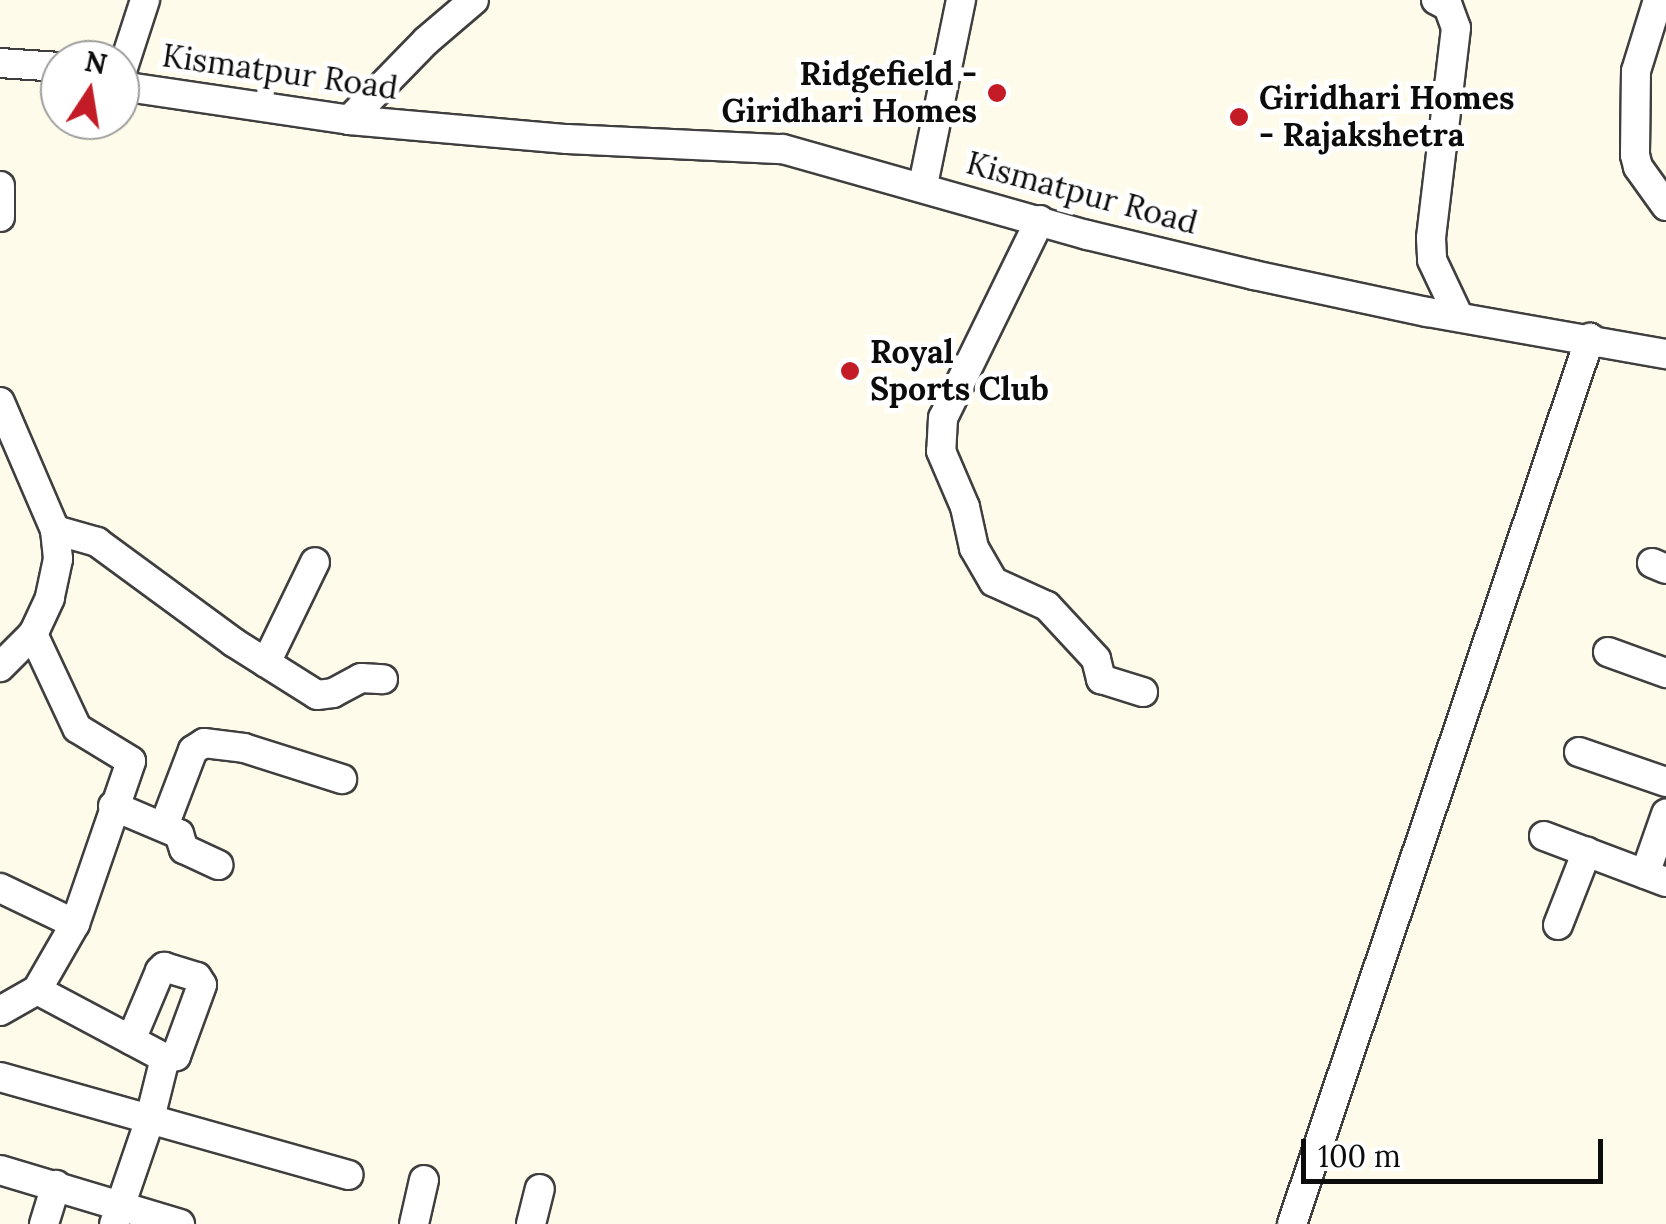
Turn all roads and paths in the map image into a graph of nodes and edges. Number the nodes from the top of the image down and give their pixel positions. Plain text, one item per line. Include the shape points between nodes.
1 (145, 0) edge
2 (474, 0) edge
3 (961, 0) edge
4 (1436, 0) edge
5 (1658, 0) edge
6 (132, 40) edge
7 (0, 63) edge
8 (40, 66) edge
9 (140, 89) edge
10 (349, 120) junction
11 (923, 185) junction
12 (0, 186) edge
13 (1666, 206) edge
14 (0, 217) edge
15 (1040, 220) junction
16 (1459, 317) junction
17 (1590, 338) junction
18 (1666, 354) edge
19 (0, 402) edge
20 (55, 530) junction
21 (315, 562) dead end
22 (32, 634) junction
23 (1608, 652) dead end
24 (266, 664) junction
25 (0, 667) edge
26 (1666, 673) edge
27 (383, 679) dead end
28 (1143, 692) dead end
29 (1579, 752) dead end
30 (342, 779) dead end
31 (1666, 782) edge
32 (112, 806) junction
33 (1666, 814) edge
34 (164, 826) junction
35 (1544, 836) dead end
36 (1587, 851) junction
37 (218, 865) dead end
38 (1660, 879) edge
39 (0, 888) edge
40 (75, 924) junction
41 (1558, 925) dead end
42 (37, 990) junction
43 (0, 1011) edge
44 (130, 1040) junction
45 (165, 1058) junction
46 (0, 1078) edge
47 (149, 1122) junction
48 (0, 1170) edge
49 (348, 1175) dead end
50 (424, 1180) dead end
51 (56, 1185) junction
52 (540, 1190) dead end
53 (116, 1214) edge
54 (44, 1224) edge
55 (180, 1224) edge
56 (414, 1224) edge
57 (531, 1224) edge
58 (1292, 1224) edge

1 - 6 street
2 - 10 street
3 - 11 street
4 - 16 street via 1448,6 1456,28 1432,260
5 - 13 street via 1636,71 1635,154
7 - 8 street
9 - 10 street, Kismatpur Road
10 - 11 street, Kismatpur Road via 783,149
11 - 15 street, Kismatpur Road
12 - 14 street
15 - 16 street, Kismatpur Road via 1254,275
15 - 28 street via 943,418 941,451 966,507 974,548 994,582 1047,606 1096,659 1101,679
16 - 17 street, Kismatpur Road
17 - 18 street, Kismatpur Road
17 - 58 street
19 - 20 street
20 - 22 street via 58,558 50,598
20 - 24 street via 97,542
21 - 24 street
22 - 25 street
22 - 32 street via 77,728 131,761
23 - 26 street
24 - 27 street via 317,695 362,678
29 - 31 street
30 - 34 street via 244,748 204,743 194,750
32 - 34 street
32 - 40 street
33 - 38 street
34 - 37 street via 179,834 184,849
35 - 36 street
36 - 38 street
36 - 41 street
39 - 40 street
40 - 42 street
42 - 43 street
42 - 44 street
44 - 45 street
44 - 45 street via 164,967 196,977 202,985 176,1056
45 - 47 street
46 - 47 street
47 - 49 street
47 - 53 street
48 - 51 street
50 - 56 street
51 - 53 street
51 - 54 street
52 - 57 street
53 - 55 street

